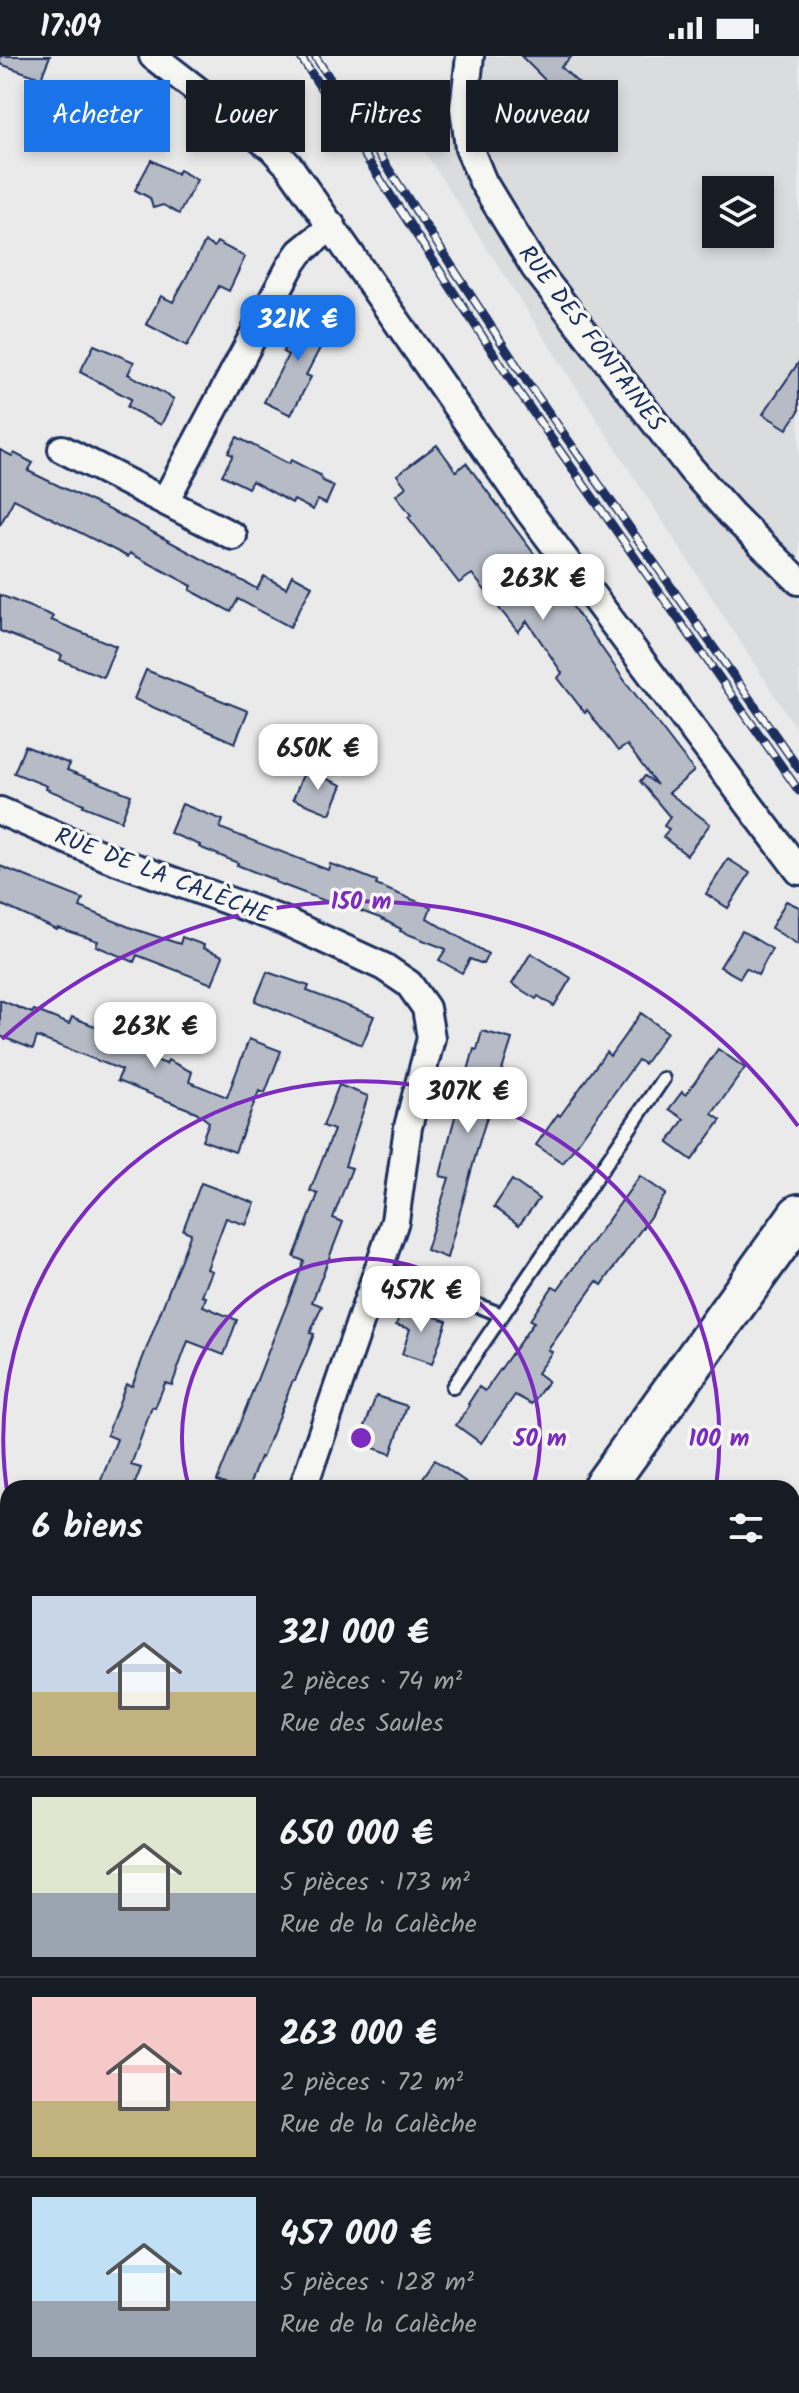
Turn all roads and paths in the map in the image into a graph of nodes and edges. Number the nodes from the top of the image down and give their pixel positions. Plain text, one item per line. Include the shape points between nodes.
1 (153, 56) edge
2 (470, 56) edge
3 (332, 226) junction
4 (62, 449) dead end
5 (165, 501) junction
6 (233, 536) dead end
7 (799, 581) edge
8 (0, 811) edge
9 (799, 871) edge
10 (663, 1079) dead end
11 (799, 1215) edge
12 (799, 1243) edge
13 (380, 1267) junction
14 (502, 1315) junction
15 (453, 1387) dead end
16 (306, 1480) edge
17 (609, 1480) edge
18 (630, 1480) edge

1 - 3 street via 272,148
2 - 7 street, RUE DES FONTAINES via 464,108 469,148 483,182 535,268 691,469
3 - 5 street via 291,265
3 - 9 street via 531,514
4 - 5 street
5 - 6 street
8 - 13 street, RUE DE LA CALÈCHE via 109,858 293,925 393,971 416,991 429,1017 431,1038 408,1127 395,1221
10 - 14 lane
11 - 17 main road
12 - 18 main road
13 - 14 lane
13 - 16 street, RUE DE LA CALÈCHE
14 - 15 lane

